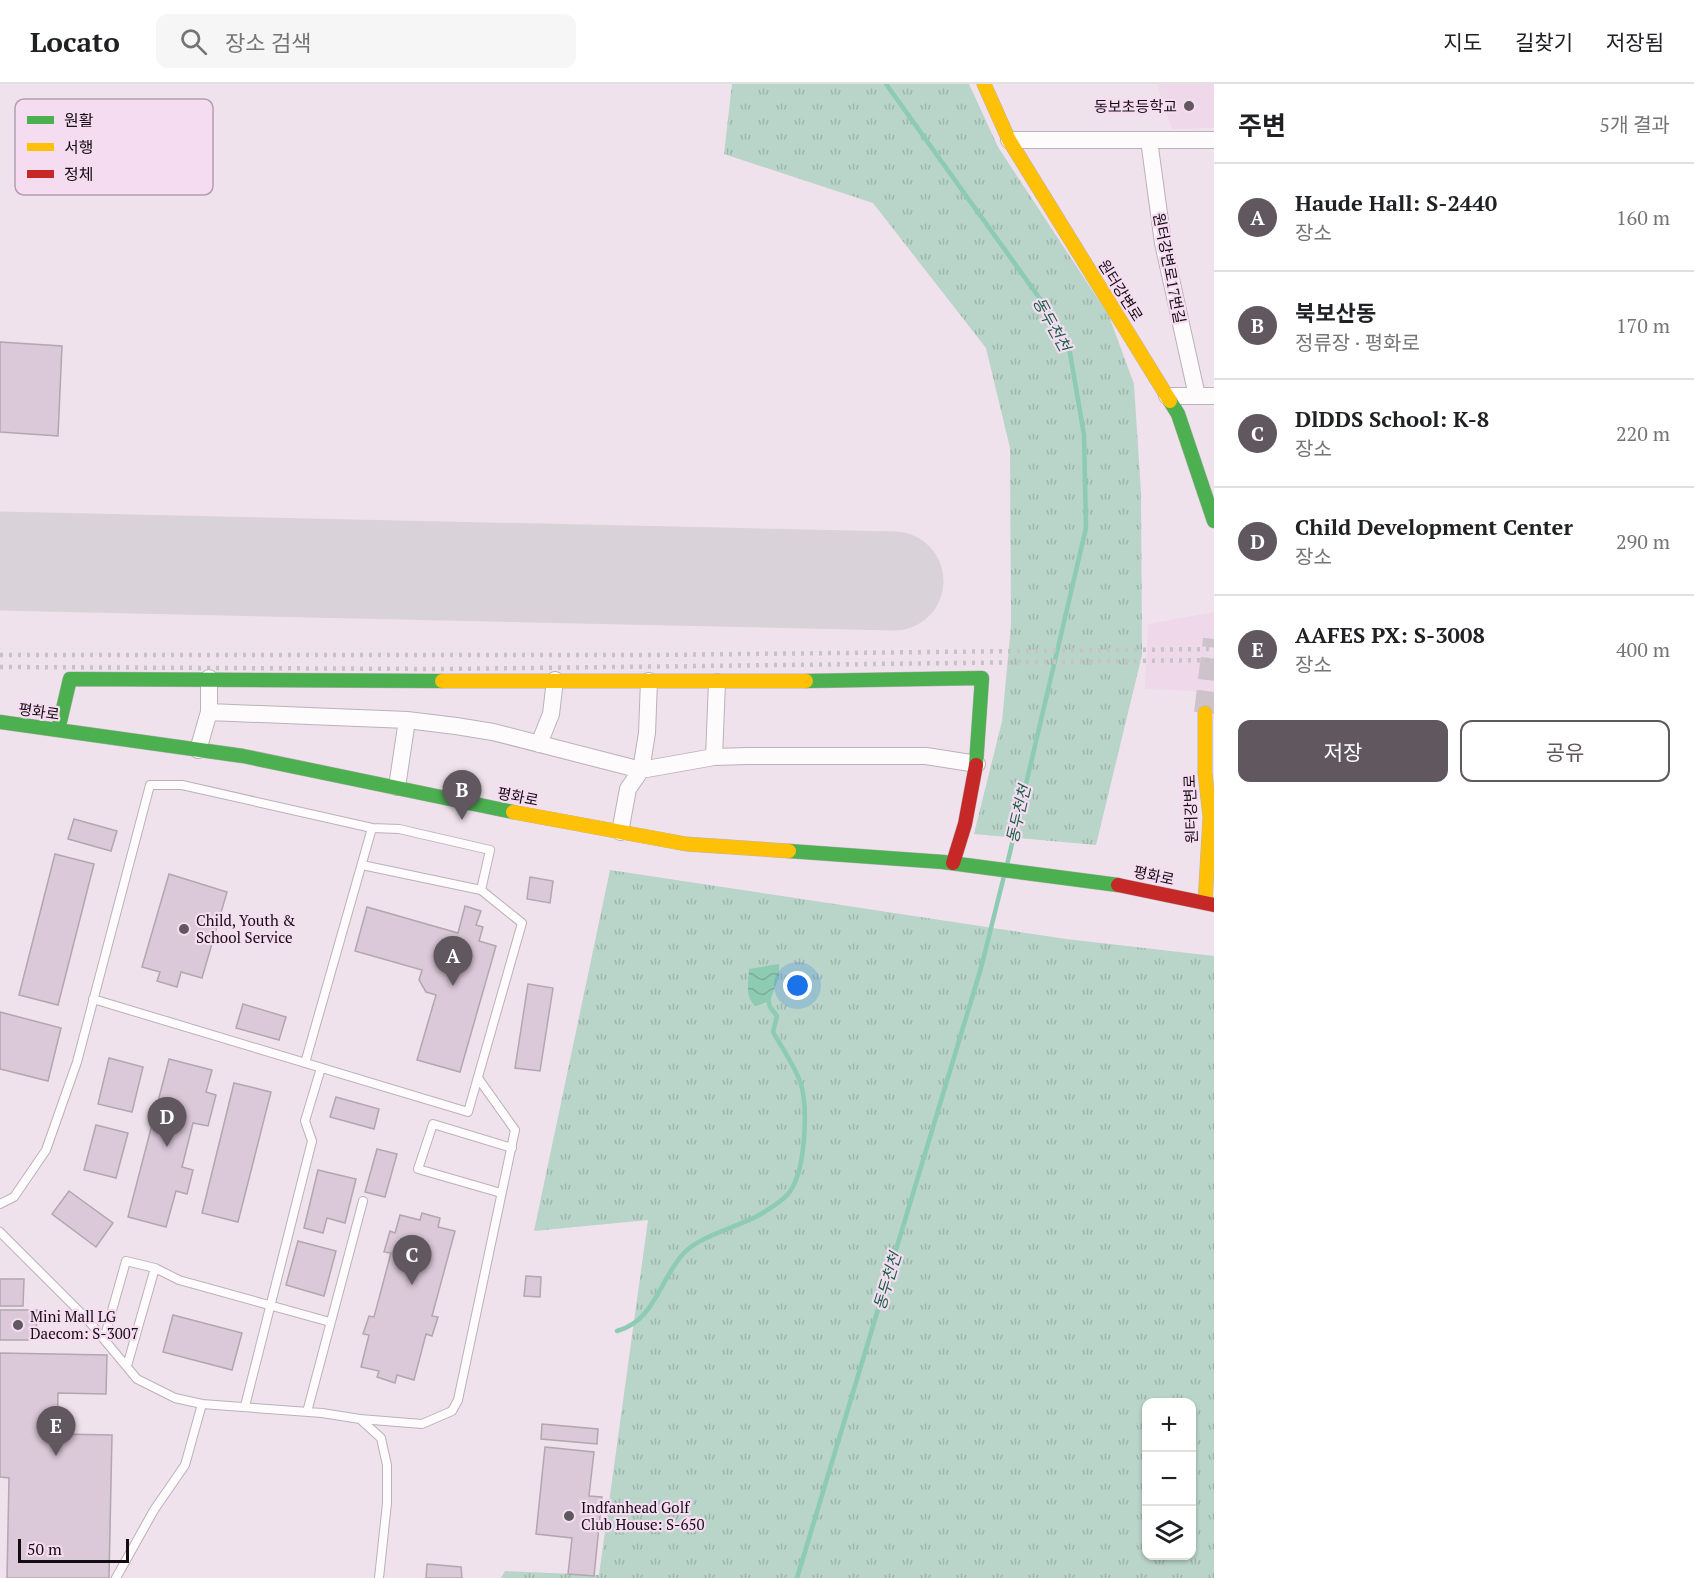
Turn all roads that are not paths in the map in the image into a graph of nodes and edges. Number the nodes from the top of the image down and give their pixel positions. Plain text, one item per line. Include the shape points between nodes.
1 (984, 84) edge
2 (1009, 140) junction
3 (1149, 140) junction
4 (1214, 141) edge
5 (1167, 396) junction
6 (1197, 396) junction
7 (1214, 396) edge
8 (1214, 521) edge
9 (209, 678) junction
10 (555, 680) junction
11 (650, 681) junction
12 (717, 682) junction
13 (209, 712) junction
14 (1205, 713) tunnel mouth
15 (407, 720) junction
16 (0, 722) edge
17 (58, 730) junction
18 (539, 744) junction
19 (198, 750) junction
20 (714, 757) junction
21 (977, 764) junction
22 (641, 770) junction
23 (397, 788) junction
24 (372, 828) junction
25 (620, 832) junction
26 (958, 864) junction
27 (362, 865) junction
28 (481, 890) junction
29 (1210, 904) edge
30 (93, 999) junction
31 (305, 1064) junction
32 (321, 1068) junction
33 (478, 1078) junction
34 (512, 1148) junction
35 (501, 1193) junction
36 (363, 1201) dead end
37 (0, 1204) edge
38 (0, 1232) edge
39 (155, 1268) junction
40 (270, 1304) junction
41 (330, 1322) junction
42 (104, 1339) junction
43 (127, 1366) junction
44 (202, 1404) junction
45 (245, 1406) junction
46 (307, 1412) junction
47 (360, 1419) junction
48 (116, 1578) edge
49 (379, 1578) edge

1 - 2 street, 원터강변로
2 - 3 street
2 - 5 street, 원터강변로
3 - 4 street
3 - 6 street, 원터강변로17번길 via 1163,243
5 - 6 street
5 - 8 street, 원터강변로 via 1178,414
6 - 7 street
9 - 10 street
9 - 13 street
9 - 17 street via 70,679
10 - 11 street
10 - 18 street via 551,714
11 - 12 street
11 - 22 street
12 - 20 street
12 - 21 street via 982,678
13 - 15 street
13 - 19 street
14 - 29 street, 원터강변로
15 - 18 street via 494,732
15 - 23 street
16 - 17 street, 평화로
17 - 19 street, 평화로
18 - 22 street
19 - 23 street, 평화로
20 - 21 street via 926,756
20 - 22 street
21 - 26 street
22 - 25 street via 628,789
23 - 25 street, 평화로
24 - 27 lane
24 - 28 lane via 399,829 490,850
24 - 30 lane via 182,785 150,785
25 - 26 street, 평화로 via 686,844
26 - 29 street, 평화로 via 1088,880
27 - 28 lane
27 - 31 lane
28 - 33 lane via 522,923
30 - 31 lane
30 - 37 lane via 77,1062 46,1150 14,1197
31 - 32 lane
32 - 33 lane via 468,1112
32 - 40 lane via 304,1121 312,1141
33 - 34 lane via 516,1130
34 - 35 lane
34 - 35 lane via 433,1124 418,1169
35 - 47 lane via 458,1400 452,1411 422,1424
36 - 41 lane
38 - 42 lane
39 - 40 lane via 179,1280
39 - 42 lane via 126,1261
39 - 43 lane
40 - 41 lane
40 - 45 lane
41 - 46 lane
42 - 43 lane
43 - 44 lane via 137,1379 175,1398
44 - 45 lane
44 - 48 lane via 185,1465 154,1510
45 - 46 lane
46 - 47 lane
47 - 49 lane via 381,1438 387,1465

